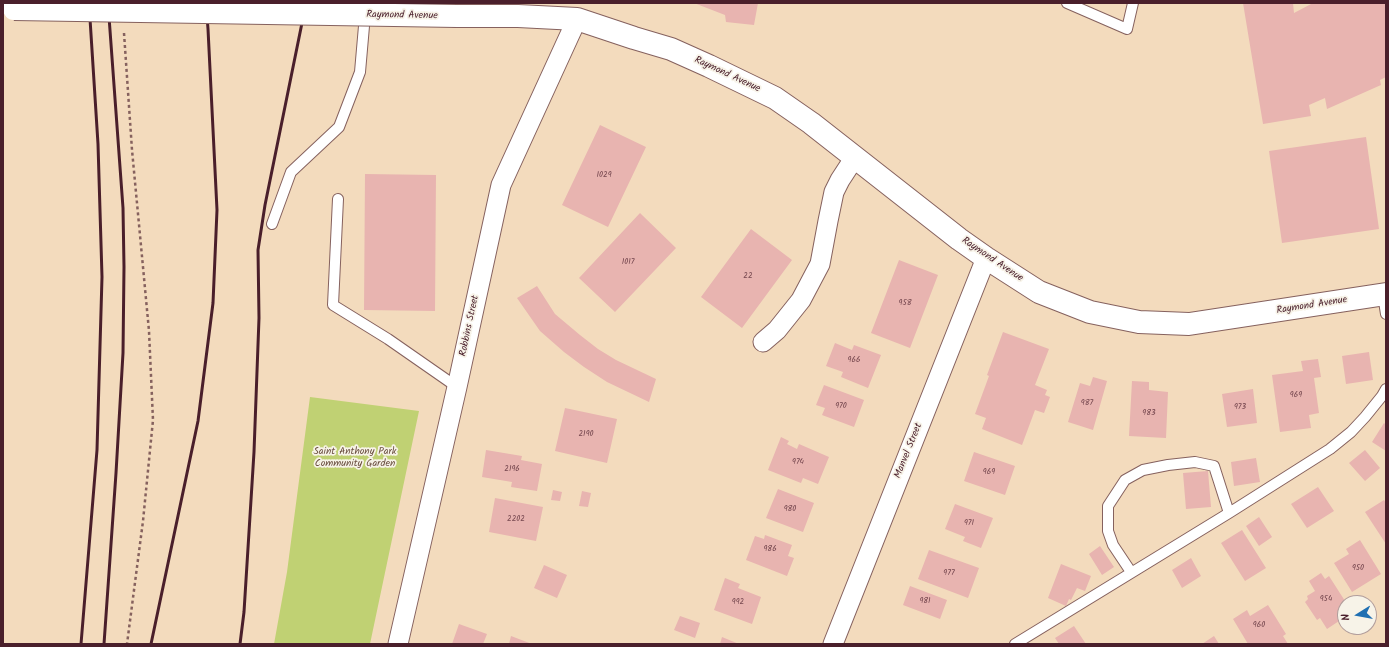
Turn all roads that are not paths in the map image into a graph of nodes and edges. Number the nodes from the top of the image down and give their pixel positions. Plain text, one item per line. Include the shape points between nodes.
1 (366, 3) edge
2 (1067, 3) edge
3 (1133, 3) edge
4 (9, 8) edge
5 (577, 19) junction
6 (854, 157) junction
7 (338, 199) dead end
8 (272, 224) dead end
9 (986, 258) junction
10 (1385, 301) edge
11 (763, 342) dead end
12 (457, 387) junction
13 (1386, 389) edge
14 (1229, 513) junction
15 (1131, 572) junction
16 (398, 644) edge
17 (832, 644) edge
18 (1015, 644) edge

1 - 8 lane via 360,72 339,127 291,172
2 - 3 lane via 1127,29
4 - 5 street, Raymond Avenue, bridge
5 - 6 street, Raymond Avenue via 671,49 775,98
5 - 12 street, Robbins Street via 501,185
6 - 9 street, Raymond Avenue
6 - 11 street via 834,192 820,264 801,300 777,330
7 - 12 lane via 333,305
9 - 10 street, Raymond Avenue via 1039,292 1090,312 1139,322 1189,324
9 - 17 street, Manvel Street
12 - 16 street, Robbins Street
13 - 14 lane via 1365,417 1330,449
14 - 15 lane
14 - 15 lane via 1214,466 1195,462 1168,465 1143,470 1124,480 1108,506 1108,531 1113,545
15 - 18 lane

